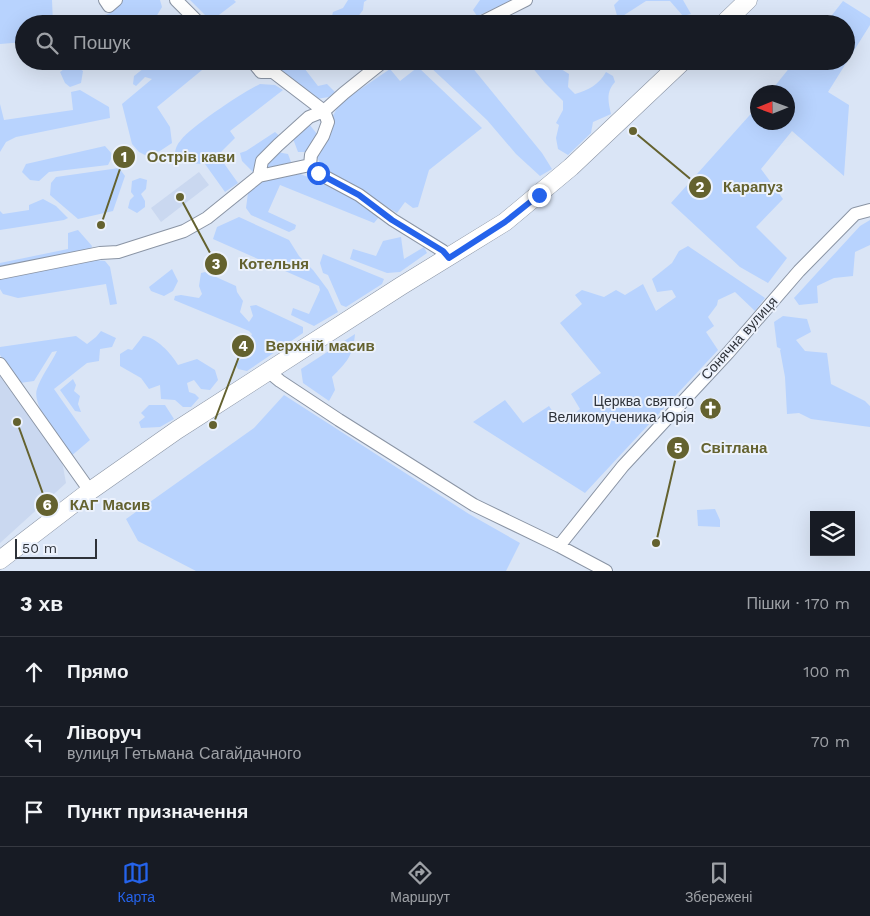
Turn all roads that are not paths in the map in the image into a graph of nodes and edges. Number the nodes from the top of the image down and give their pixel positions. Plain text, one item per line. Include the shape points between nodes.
1 (104, 0) edge
2 (116, 0) edge
3 (176, 0) edge
4 (526, 0) edge
5 (748, 0) edge
6 (191, 15) edge
7 (496, 15) edge
8 (732, 15) edge
9 (259, 70) edge
10 (373, 70) edge
11 (673, 70) edge
12 (324, 111) junction
13 (310, 165) junction
14 (259, 176) junction
15 (870, 210) edge
16 (449, 258) junction
17 (0, 272) edge
18 (0, 364) edge
19 (268, 372) junction
20 (90, 491) junction
21 (559, 546) junction
22 (0, 560) edge
23 (606, 571) edge

1 - 2 street via 109,6
3 - 6 street
4 - 7 street
5 - 8 main road
9 - 12 street via 273,72
10 - 12 street
11 - 16 main road via 539,195 505,222
12 - 13 street via 328,122 311,155
12 - 14 street via 309,117 273,150 262,161
13 - 14 street
13 - 16 street
14 - 17 street via 208,218 184,231 118,252
15 - 21 street, Сонячна вулиця via 855,214 799,271 623,466
16 - 19 main road
18 - 20 street
19 - 20 main road
19 - 21 street via 474,505
20 - 22 main road
21 - 23 street

